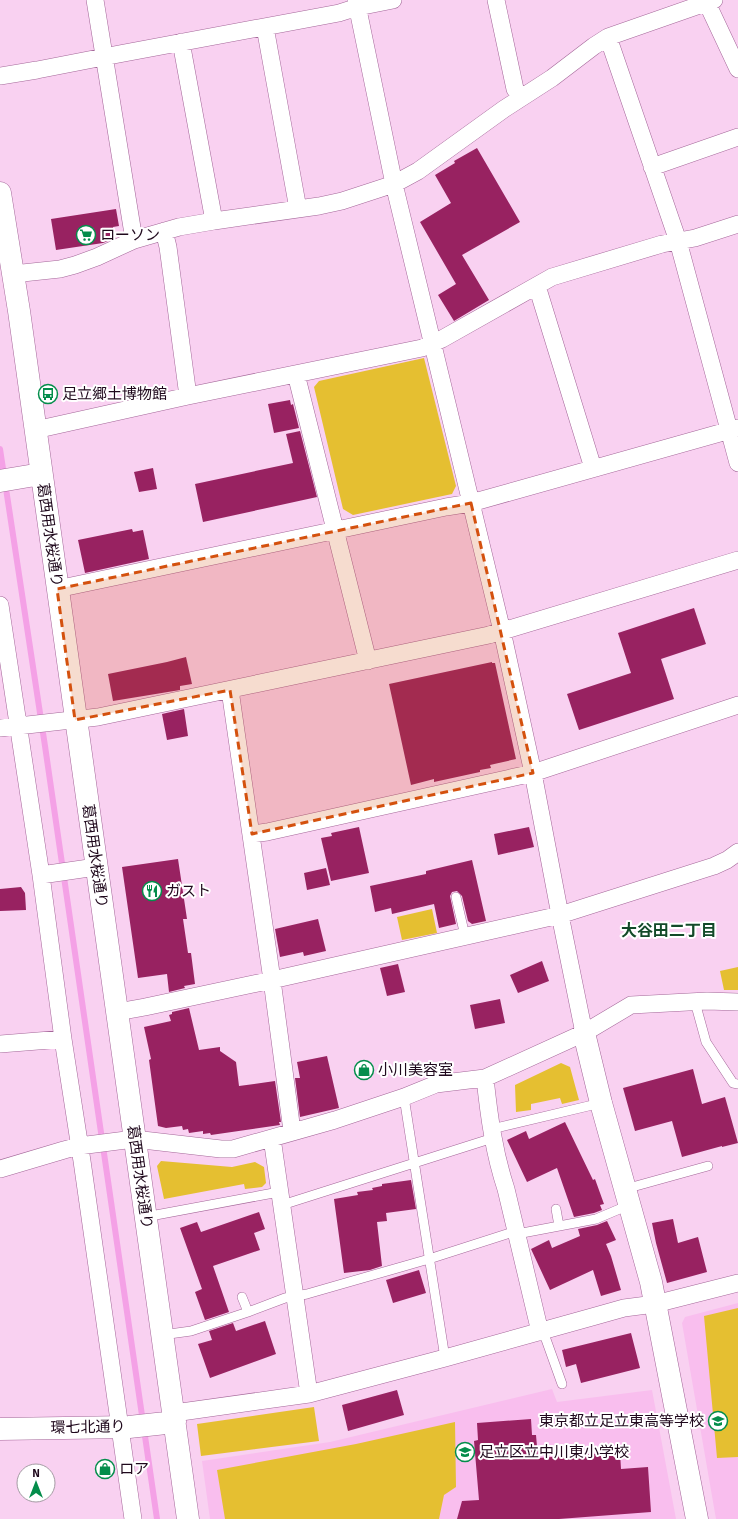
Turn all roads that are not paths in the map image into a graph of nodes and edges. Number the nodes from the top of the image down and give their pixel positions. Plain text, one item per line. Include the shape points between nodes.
1 (95, 0) edge
2 (393, 0) edge
3 (496, 0) edge
4 (710, 1) edge
5 (357, 4) edge
6 (265, 27) junction
7 (608, 38) junction
8 (181, 42) junction
9 (103, 57) junction
10 (738, 69) edge
11 (0, 76) edge
12 (520, 98) junction
13 (738, 136) edge
14 (652, 167) junction
15 (394, 184) junction
16 (0, 193) edge
17 (298, 209) junction
18 (214, 220) junction
19 (738, 224) edge
20 (164, 231) junction
21 (134, 240) junction
22 (678, 241) junction
23 (13, 274) junction
24 (537, 286) junction
25 (433, 344) junction
26 (296, 374) junction
27 (188, 396) junction
28 (734, 429) edge
29 (35, 430) junction
30 (738, 463) edge
31 (593, 468) junction
32 (31, 476) junction
33 (0, 481) edge
34 (471, 503) junction
35 (334, 530) junction
36 (738, 560) edge
37 (58, 589) junction
38 (0, 605) edge
39 (502, 631) junction
40 (368, 661) junction
41 (230, 690) junction
42 (738, 705) edge
43 (68, 721) junction
44 (22, 726) junction
45 (0, 728) edge
46 (533, 773) junction
47 (252, 834) junction
48 (738, 852) edge
49 (89, 868) junction
50 (44, 874) junction
51 (456, 897) dead end
52 (560, 914) junction
53 (465, 936) junction
54 (272, 980) junction
55 (695, 1002) junction
56 (738, 1002) edge
57 (117, 1012) junction
58 (584, 1032) junction
59 (63, 1039) junction
60 (0, 1044) edge
61 (485, 1078) junction
62 (738, 1084) edge
63 (404, 1097) junction
64 (601, 1103) junction
65 (292, 1132) junction
66 (492, 1133) junction
67 (272, 1138) junction
68 (134, 1140) junction
69 (85, 1146) junction
70 (414, 1163) junction
71 (708, 1166) dead end
72 (0, 1169) edge
73 (627, 1197) junction
74 (280, 1198) junction
75 (556, 1209) dead end
76 (145, 1217) junction
77 (559, 1226) junction
78 (516, 1233) junction
79 (429, 1259) junction
80 (738, 1283) edge
81 (242, 1297) dead end
82 (295, 1297) junction
83 (655, 1304) junction
84 (248, 1312) junction
85 (541, 1332) junction
86 (162, 1335) junction
87 (445, 1358) junction
88 (562, 1384) dead end
89 (309, 1394) junction
90 (169, 1420) junction
91 (125, 1427) junction
92 (0, 1428) edge
93 (133, 1519) edge
94 (188, 1519) edge
95 (697, 1519) edge

1 - 9 street
2 - 5 street
3 - 12 street via 515,89
4 - 7 street
4 - 10 street
5 - 6 street via 339,13
5 - 15 street
6 - 8 street
6 - 17 street
7 - 12 street
7 - 14 street
8 - 9 street
8 - 18 street
9 - 11 street
9 - 21 street
12 - 15 street via 418,171
13 - 14 street
14 - 22 street
15 - 17 street via 342,201
15 - 25 street
16 - 23 street, 葛西用水桜通り
17 - 18 street
18 - 20 street
19 - 22 street
20 - 21 street
20 - 27 street
21 - 23 street via 75,265
22 - 24 street via 552,276
22 - 28 street
23 - 29 street, 葛西用水桜通り
24 - 25 street
24 - 31 street
25 - 26 street
25 - 34 street
26 - 27 street
26 - 35 street
27 - 29 street
28 - 30 street
28 - 31 street
29 - 32 street, 葛西用水桜通り
31 - 34 street
32 - 33 street
32 - 37 street, 葛西用水桜通り
34 - 35 street
34 - 39 street
35 - 37 street
35 - 40 street
36 - 39 street
37 - 43 street, 葛西用水桜通り
38 - 44 street
39 - 40 street
39 - 46 street
40 - 41 street
41 - 43 street
41 - 47 street
42 - 46 street
43 - 44 street
43 - 49 street, 葛西用水桜通り
44 - 45 street
44 - 50 street
46 - 47 street
46 - 52 street
47 - 54 street
48 - 52 street via 714,866
49 - 50 street
49 - 57 street, 葛西用水桜通り
50 - 59 street
51 - 53 lane
52 - 53 street
52 - 58 street
53 - 54 street
54 - 57 street
54 - 65 street
55 - 56 street
55 - 58 street via 631,1005
55 - 62 lane via 706,1042 733,1083
57 - 68 street, 葛西用水桜通り
58 - 61 street
58 - 64 street
59 - 60 street
59 - 69 street
61 - 63 street via 436,1084
61 - 66 street
63 - 65 street
63 - 70 lane
64 - 66 lane
64 - 73 street
65 - 67 street
66 - 70 lane
66 - 78 street via 498,1167
67 - 68 street via 233,1149
67 - 74 street
68 - 69 street
68 - 76 street, 葛西用水桜通り
69 - 72 street
69 - 91 street
70 - 74 lane
70 - 79 lane
71 - 73 lane
73 - 77 lane via 596,1219
73 - 83 street
74 - 76 lane
74 - 82 street
75 - 77 lane
76 - 86 street, 葛西用水桜通り
77 - 78 lane
78 - 79 lane
78 - 85 street
79 - 82 lane
79 - 87 lane
80 - 83 street
81 - 84 lane
82 - 84 lane via 285,1298
82 - 89 street
83 - 85 street via 624,1308
83 - 95 street
84 - 86 lane via 191,1331
85 - 87 street
85 - 88 lane
86 - 90 street, 葛西用水桜通り
87 - 89 street
89 - 90 street
90 - 91 street, 環七北通り
90 - 94 street, 葛西用水桜通り
91 - 92 street, 環七北通り
91 - 93 street

